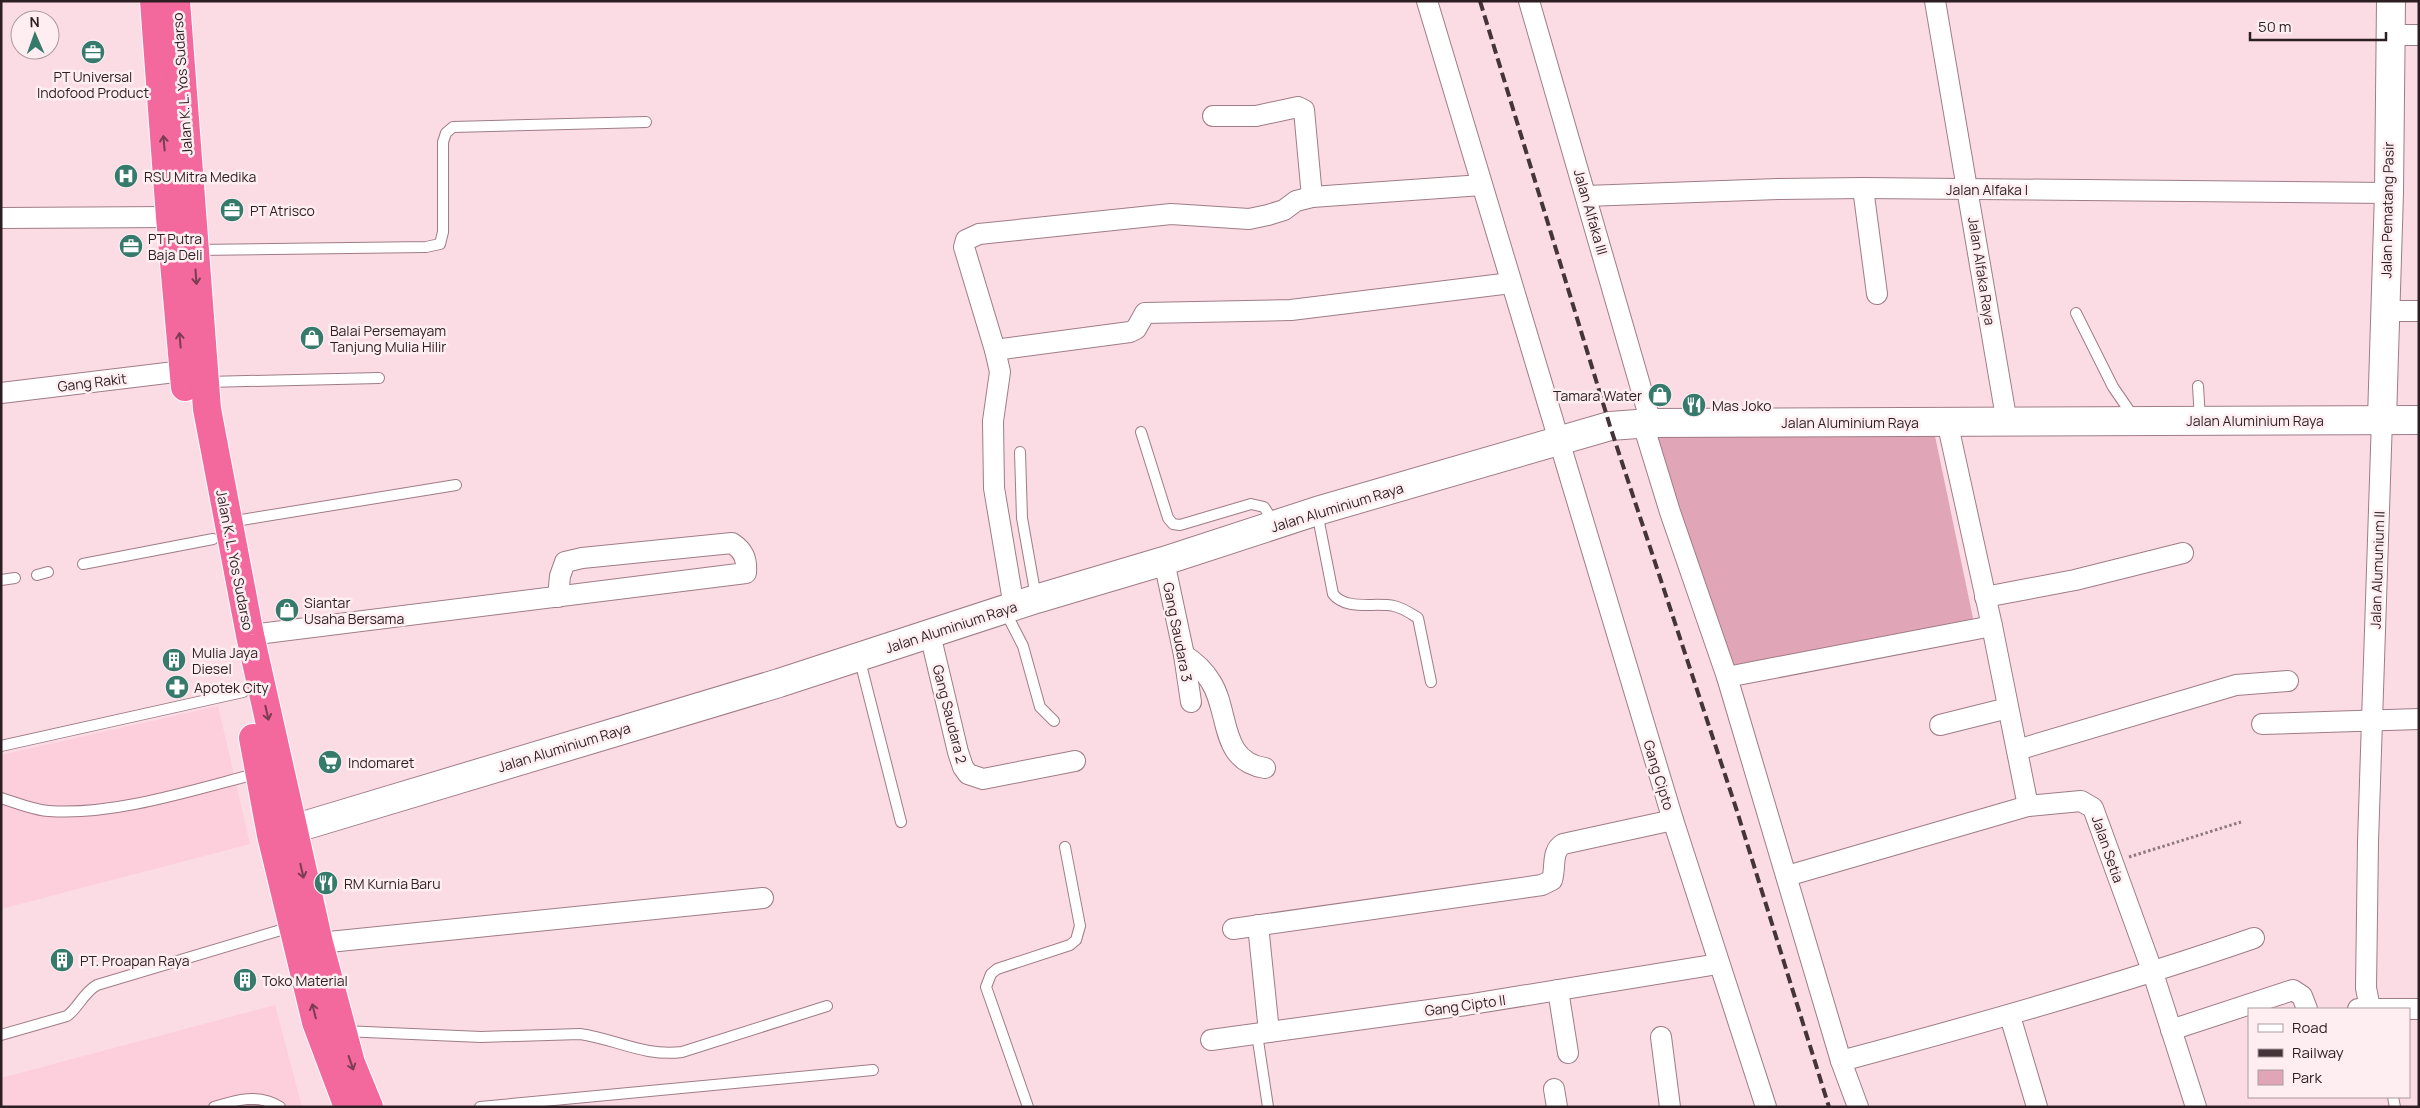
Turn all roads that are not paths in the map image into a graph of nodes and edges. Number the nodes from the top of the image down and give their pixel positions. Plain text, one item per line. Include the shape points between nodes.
1 (154, 1) edge
2 (176, 1) edge
3 (1428, 1) edge
4 (1529, 1) edge
5 (1934, 1) edge
6 (2391, 1) edge
7 (2390, 35) junction
8 (2419, 35) edge
9 (1213, 116) dead end
10 (646, 122) dead end
11 (1482, 185) junction
12 (1863, 188) junction
13 (1968, 188) junction
14 (2388, 194) junction
15 (1586, 196) junction
16 (1312, 197) junction
17 (176, 202) junction
18 (1, 218) edge
19 (194, 250) junction
20 (1511, 283) junction
21 (1877, 294) dead end
22 (2385, 311) junction
23 (2419, 311) edge
24 (2076, 313) dead end
25 (995, 350) junction
26 (193, 376) junction
27 (378, 378) dead end
28 (2198, 386) dead end
29 (1, 393) edge
30 (2136, 419) junction
31 (2382, 419) junction
32 (2419, 420) edge
33 (1947, 421) junction
34 (2200, 421) junction
35 (2007, 422) junction
36 (1647, 424) junction
37 (1141, 432) dead end
38 (1560, 442) junction
39 (1020, 452) dead end
40 (456, 485) dead end
41 (1317, 511) junction
42 (1276, 525) junction
43 (220, 531) junction
44 (2183, 553) dead end
45 (1164, 561) junction
46 (83, 564) dead end
47 (48, 572) dead end
48 (37, 574) dead end
49 (15, 578) dead end
50 (1, 580) edge
51 (558, 597) junction
52 (1986, 597) junction
53 (1018, 605) junction
54 (1992, 626) junction
55 (930, 634) junction
56 (250, 636) junction
57 (1184, 655) junction
58 (859, 656) junction
59 (1727, 677) junction
60 (2288, 681) dead end
61 (1431, 682) dead end
62 (243, 692) junction
63 (1191, 702) dead end
64 (2008, 708) junction
65 (2419, 719) edge
66 (2372, 720) junction
67 (1054, 721) dead end
68 (2262, 724) dead end
69 (1940, 725) dead end
70 (1, 746) edge
71 (2016, 750) junction
72 (1075, 761) dead end
73 (1265, 768) dead end
74 (260, 772) junction
75 (1, 798) edge
76 (2028, 806) junction
77 (1673, 820) junction
78 (900, 822) dead end
79 (282, 832) junction
80 (1066, 847) dead end
81 (1787, 876) junction
82 (763, 898) dead end
83 (1258, 925) junction
84 (292, 926) junction
85 (1233, 929) dead end
86 (2254, 938) dead end
87 (319, 943) junction
88 (1718, 964) junction
89 (2153, 973) junction
90 (1558, 990) junction
91 (827, 1006) dead end
92 (2307, 1008) edge
93 (2373, 1008) edge
94 (2010, 1016) junction
95 (2171, 1030) junction
96 (341, 1031) junction
97 (1263, 1033) junction
98 (1, 1035) edge
99 (1662, 1037) dead end
100 (1212, 1040) dead end
101 (1568, 1052) dead end
102 (1841, 1061) junction
103 (874, 1070) dead end
104 (214, 1107) edge
105 (280, 1107) edge
106 (348, 1107) edge
107 (369, 1107) edge
108 (480, 1107) edge
109 (1028, 1107) edge
110 (1268, 1107) edge
111 (1670, 1107) edge
112 (1766, 1107) edge
113 (1858, 1107) edge
114 (2037, 1107) edge
115 (2196, 1107) edge

17 -> 1 highway, Jalan K. L. Yos Sudarso
2 - 17 highway, Jalan K. L. Yos Sudarso
3 - 11 street, Gang Cipto
4 - 15 street, Jalan Alfaka III
5 - 13 street, Jalan Alfaka Raya
6 - 7 main road, Jalan Pematang Pasir
7 - 8 street
7 - 14 main road, Jalan Pematang Pasir
9 - 16 street via 1256,116 1298,107 1304,110
10 - 19 lane via 453,127 443,142 443,232 440,244 426,247
11 - 16 street
11 - 20 street, Gang Cipto
12 - 13 street, Jalan Alfaka I
12 - 15 street, Jalan Alfaka I
12 - 21 street
13 - 14 street, Jalan Alfaka I
13 - 35 street, Jalan Alfaka Raya
14 - 22 main road, Jalan Pematang Pasir
15 - 36 street, Jalan Alfaka III
16 - 25 street via 1268,216 1171,214 970,237 964,248
17 - 18 street
17 - 19 highway, Jalan K. L. Yos Sudarso
26 -> 17 highway, Jalan K. L. Yos Sudarso
19 -> 26 highway, Jalan K. L. Yos Sudarso
20 - 25 street via 1291,310 1145,313 1130,332
20 - 38 street, Gang Cipto
22 - 23 street
22 - 31 main road, Jalan Pematang Pasir
24 - 30 lane via 2112,387
25 - 53 street via 1000,372 993,422 994,488
26 - 27 lane
26 - 29 street, Gang Rakit
26 - 43 highway, Jalan K. L. Yos Sudarso via 206,409
28 - 34 lane
30 - 34 main road, Jalan Aluminium Raya
30 - 35 main road, Jalan Aluminium Raya
31 - 32 main road, Jalan Aluminium Raya
31 - 34 main road, Jalan Aluminium Raya
31 - 66 street, Jalan Alumunium II
33 - 35 main road, Jalan Aluminium Raya
33 - 36 main road, Jalan Aluminium Raya
33 - 52 street
36 - 38 main road, Jalan Aluminium Raya via 1610,426
36 - 59 street, Jalan Alfaka III via 1670,512
37 - 42 lane via 1172,524 1180,525 1251,504 1264,507
38 - 41 main road, Jalan Aluminium Raya
38 - 77 street, Gang Cipto
39 - 53 lane via 1022,518
40 - 43 lane
41 - 42 main road, Jalan Aluminium Raya
41 - 61 lane via 1333,594 1345,603 1392,606 1407,610 1418,618
42 - 45 main road, Jalan Aluminium Raya
43 - 46 lane
43 - 56 highway, Jalan K. L. Yos Sudarso
43 - 62 highway, Jalan K. L. Yos Sudarso
44 - 52 street via 2075,580
45 - 53 main road, Jalan Aluminium Raya
45 - 57 street, Gang Saudara 3
47 - 48 lane
49 - 50 lane
51 - 51 street via 746,573 747,563 742,550 732,543 582,558 565,562
51 - 56 street
52 - 54 street
53 - 55 main road, Jalan Aluminium Raya
53 - 67 lane via 1023,646 1040,707
54 - 59 street
54 - 64 street
55 - 58 main road, Jalan Aluminium Raya
55 - 72 street, Gang Saudara 2 via 958,752 968,774 984,779
56 -> 79 highway, Jalan K. L. Yos Sudarso
57 - 63 street, Gang Saudara 3
57 - 73 street via 1212,683 1224,726 1239,756
58 - 78 lane
58 - 79 main road, Jalan Aluminium Raya
59 - 81 street, Jalan Alfaka III
60 - 71 street via 2236,685
62 - 70 lane
62 - 74 highway, Jalan K. L. Yos Sudarso
64 - 69 street
64 - 71 street
65 - 66 street
66 - 68 street
66 - 93 street, Jalan Alumunium II via 2366,979
71 - 76 street
74 - 75 lane via 139,803 77,811 48,811
74 - 79 highway, Jalan K. L. Yos Sudarso
76 - 81 street, Jalan Setia
76 - 89 street, Jalan Setia via 2072,800 2088,803 2093,808
77 - 83 street via 1563,844 1556,853 1552,880 1542,885
77 - 88 street, Gang Cipto
79 - 84 highway, Jalan K. L. Yos Sudarso
79 -> 87 highway, Jalan K. L. Yos Sudarso
80 - 109 lane via 1080,926 1076,940 1070,945 997,969 991,974 986,987
81 - 102 street, Jalan Alfaka III
82 - 87 street
83 - 85 street
83 - 97 street
84 - 98 lane via 97,985 83,995 67,1016
106 -> 84 highway, Jalan K. L. Yos Sudarso via 316,1022
86 - 89 street
87 - 96 highway, Jalan K. L. Yos Sudarso
88 - 90 street, Gang Cipto II
88 - 112 street, Gang Cipto
89 - 94 street
89 - 95 street, Jalan Setia
90 - 97 street, Gang Cipto II
90 - 101 street
91 - 96 lane via 668,1054 643,1051 580,1034 481,1038
92 - 95 street via 2302,996 2294,990
94 - 102 street
94 - 114 street
95 - 115 street, Jalan Setia
96 -> 107 highway, Jalan K. L. Yos Sudarso
97 - 100 street, Gang Cipto II
97 - 110 lane
99 - 111 street
102 - 113 street, Jalan Alfaka III
103 - 108 lane
104 - 105 lane via 252,1098

